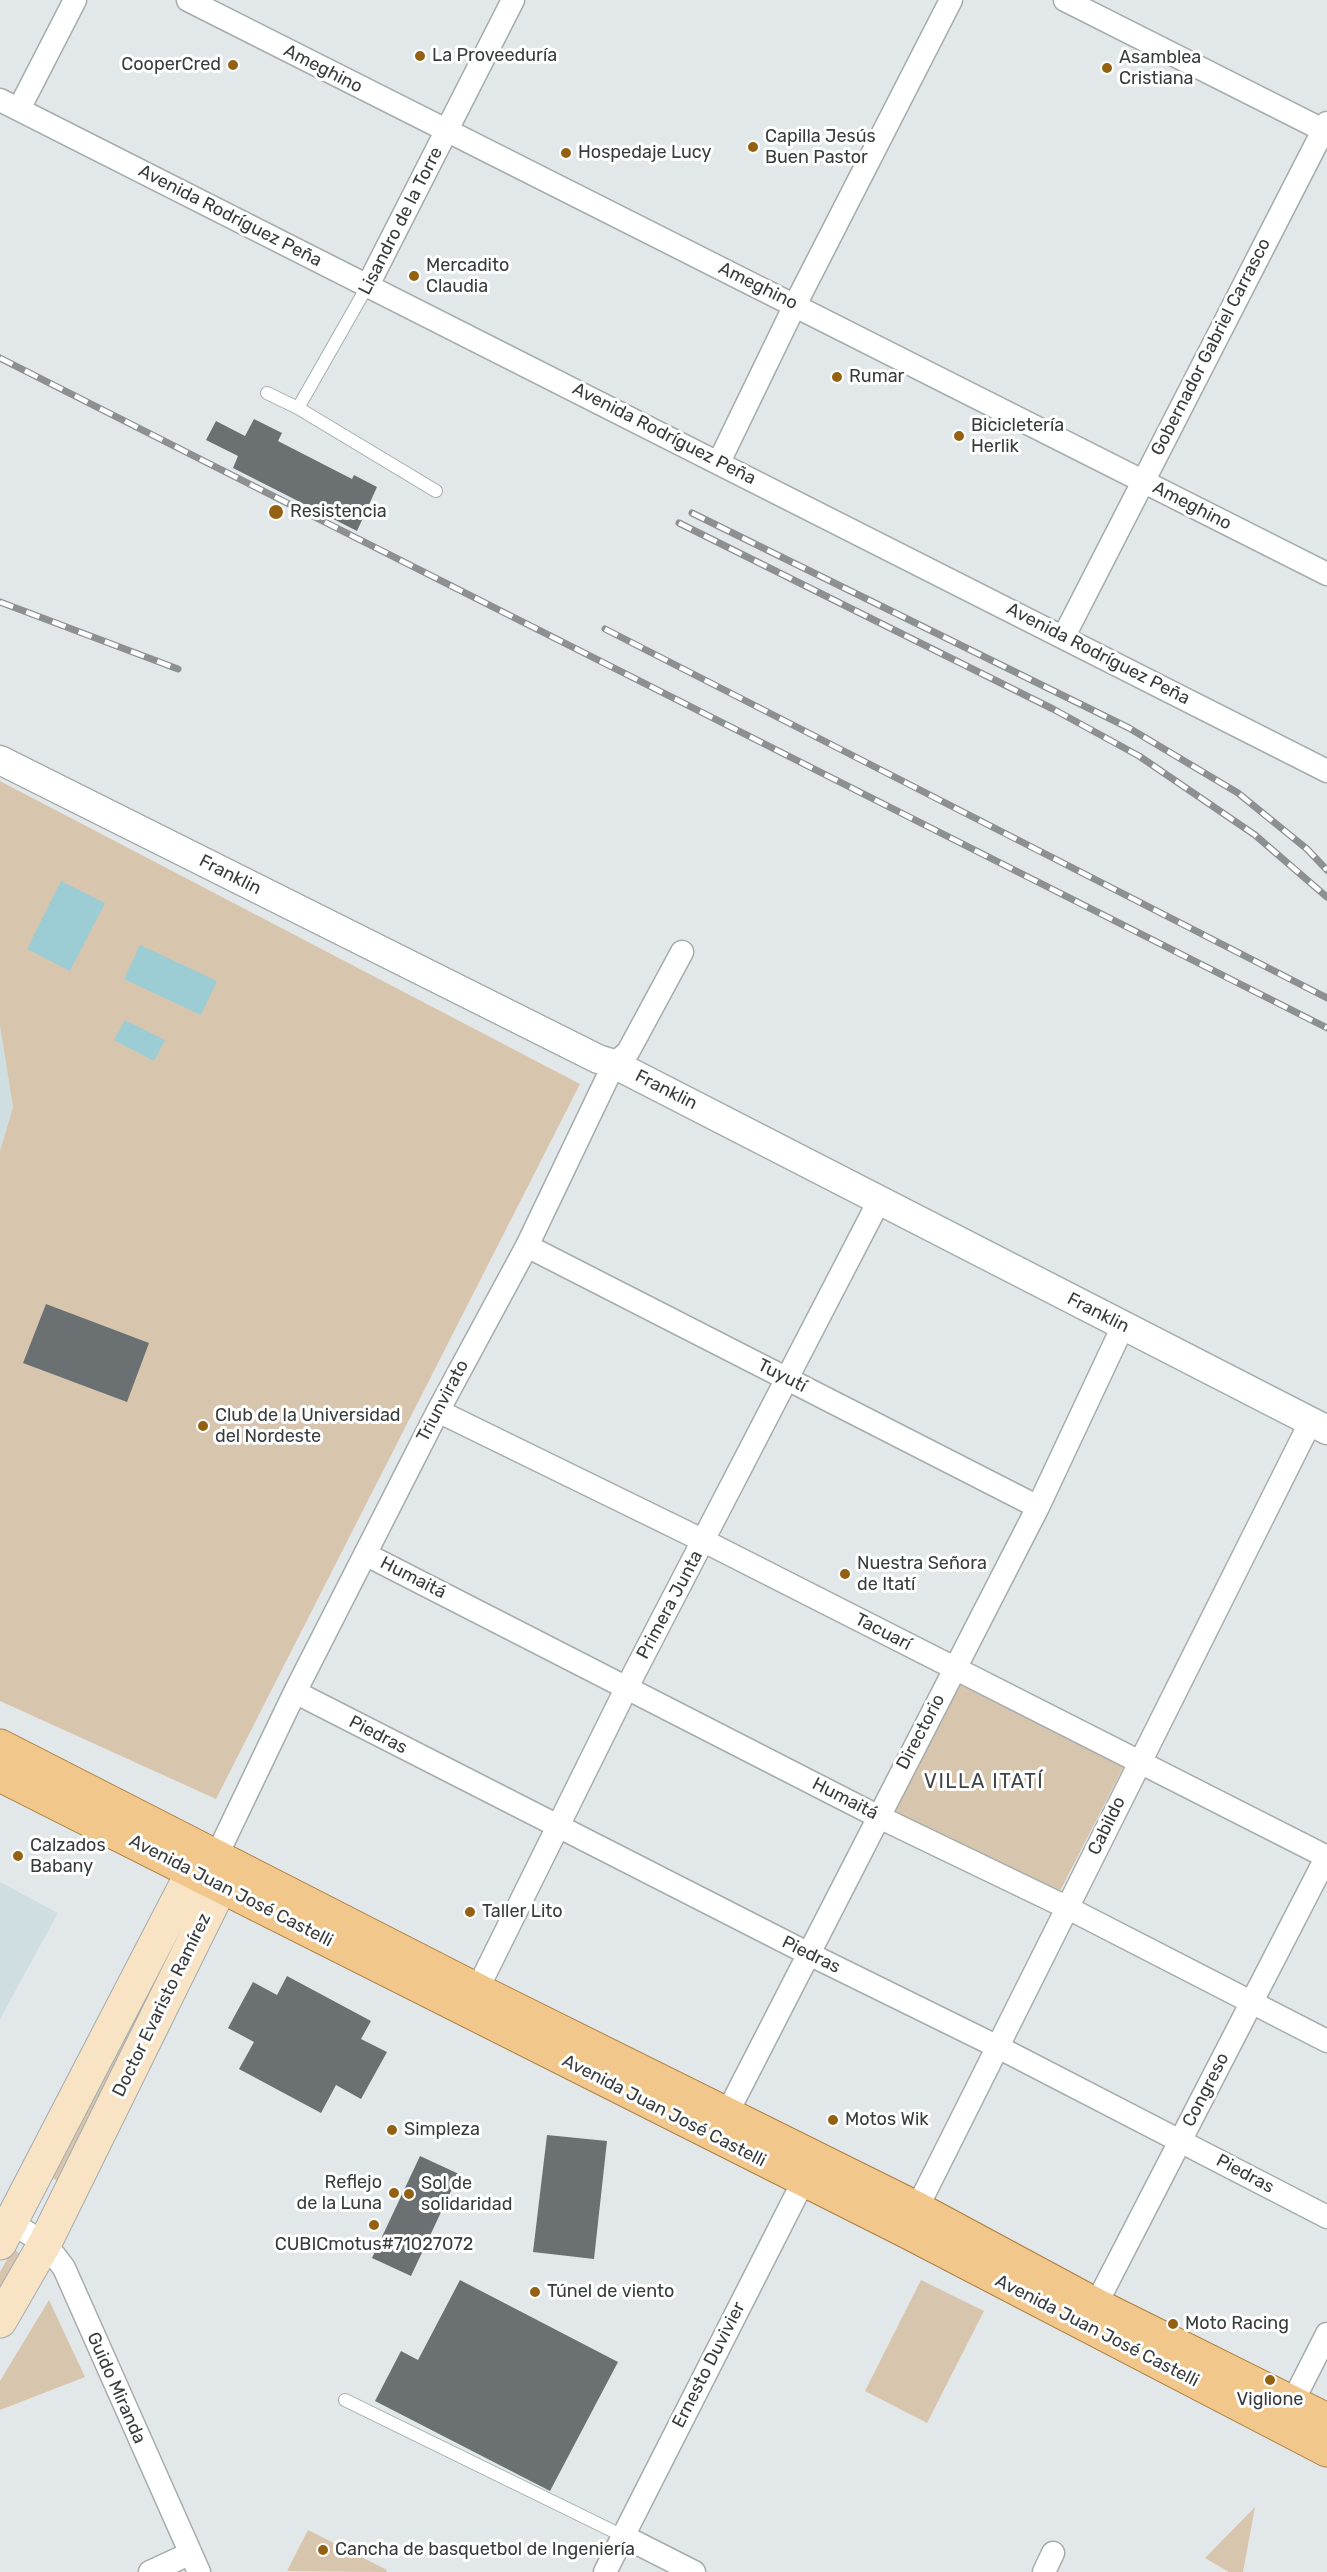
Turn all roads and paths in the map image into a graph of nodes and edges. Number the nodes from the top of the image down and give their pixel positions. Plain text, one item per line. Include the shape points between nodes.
1 (75, 0) edge
2 (188, 0) edge
3 (513, 0) edge
4 (951, 0) edge
5 (1065, 0) edge
6 (10, 105) edge
7 (1326, 129) edge
8 (447, 131) junction
9 (368, 285) junction
10 (795, 305) junction
11 (267, 393) dead end
12 (298, 408) junction
13 (719, 462) junction
14 (1142, 481) junction
15 (436, 491) dead end
16 (1327, 574) edge
17 (1064, 636) junction
18 (0, 760) edge
19 (1327, 771) edge
20 (682, 952) dead end
21 (614, 1064) junction
22 (879, 1201) junction
23 (527, 1246) junction
24 (1123, 1326) junction
25 (787, 1378) junction
26 (438, 1411) junction
27 (1319, 1426) edge
28 (1038, 1507) junction
29 (704, 1541) junction
30 (365, 1554) junction
31 (955, 1668) junction
32 (627, 1688) junction
33 (295, 1692) junction
34 (0, 1746) edge
35 (1139, 1761) junction
36 (0, 1775) edge
37 (877, 1816) junction
38 (559, 1828) junction
39 (1327, 1856) edge
40 (210, 1871) junction
41 (1066, 1907) junction
42 (809, 1954) junction
43 (472, 2001) junction
44 (1250, 2002) junction
45 (1327, 2042) edge
46 (996, 2046) junction
47 (722, 2125) junction
48 (1180, 2140) junction
49 (809, 2170) junction
50 (1327, 2217) edge
51 (911, 2220) junction
52 (5, 2233) edge
53 (45, 2244) junction
54 (1091, 2315) junction
55 (0, 2321) edge
56 (1327, 2334) edge
57 (345, 2400) dead end
58 (1292, 2417) junction
59 (1327, 2420) edge
60 (1327, 2450) edge
61 (623, 2536) junction
62 (194, 2563) edge
63 (150, 2572) edge
64 (605, 2572) edge
65 (694, 2572) edge

1 - 6 street
2 - 8 street, Ameghino
3 - 8 street, Lisandro de la Torre
4 - 10 street
5 - 7 street
6 - 9 street, Avenida Rodríguez Peña
7 - 14 street, Gobernador Gabriel Carrasco
8 - 9 street, Lisandro de la Torre
8 - 10 street, Ameghino
9 - 12 lane, Lisandro de la Torre
9 - 13 street, Avenida Rodríguez Peña
10 - 13 street
10 - 14 street, Ameghino
11 - 12 lane
12 - 15 lane
13 - 17 street, Avenida Rodríguez Peña
14 - 16 street, Ameghino
14 - 17 street, Gobernador Gabriel Carrasco
17 - 19 street, Avenida Rodríguez Peña
18 - 21 street, Franklin
20 - 21 street, Triunvirato via 628,1052
21 - 22 street, Franklin
21 - 23 street, Triunvirato
22 - 24 street, Franklin
22 - 25 street, Primera Junta
23 - 25 street, Tuyutí
23 - 26 street, Triunvirato
24 - 27 street, Franklin
24 - 28 street, Directorio
25 - 28 street, Tuyutí
25 - 29 street, Primera Junta
26 - 29 street, Tacuarí
26 - 30 street, Triunvirato
27 - 35 street, Cabildo
28 - 31 street, Directorio
29 - 31 street, Tacuarí
29 - 32 street, Primera Junta
30 - 32 street, Humaitá
30 - 33 street, Triunvirato
31 - 35 street, Tacuarí
31 - 37 street, Directorio
32 - 37 street, Humaitá
32 - 38 street, Primera Junta
33 - 38 street, Piedras
33 - 40 street, Triunvirato
34 - 40 main road, Avenida Juan José Castelli
35 - 39 street, Tacuarí
35 - 41 street, Cabildo
36 - 40 main road, Avenida Juan José Castelli
37 - 41 street, Humaitá
37 - 42 street, Directorio
38 - 42 street, Piedras
38 - 43 street, Primera Junta
39 - 44 street, Congreso
40 - 43 main road, Avenida Juan José Castelli
40 - 52 main road, Doctor Evaristo Ramírez
40 - 53 main road, Doctor Evaristo Ramírez
41 - 44 street, Humaitá
41 - 46 street, Cabildo
42 - 46 street, Piedras
42 - 47 street, Directorio
43 - 47 main road, Avenida Juan José Castelli
44 - 45 street, Humaitá
44 - 48 street, Congreso
46 - 48 street, Piedras
46 - 51 street, Cabildo
47 - 49 main road, Avenida Juan José Castelli
48 - 50 street, Piedras
48 - 54 street, Congreso
49 - 51 main road, Avenida Juan José Castelli
49 - 61 street, Ernesto Duvivier
51 - 54 main road, Avenida Juan José Castelli
52 - 53 street, Guido Miranda
53 - 55 main road, Doctor Evaristo Ramírez
53 - 62 street, Guido Miranda via 64,2268
54 - 58 main road, Avenida Juan José Castelli
56 - 58 street
57 - 61 lane
58 - 59 main road, Avenida Juan José Castelli
58 - 60 main road, Avenida Juan José Castelli
61 - 64 street, Ernesto Duvivier
61 - 65 street
62 - 63 street

